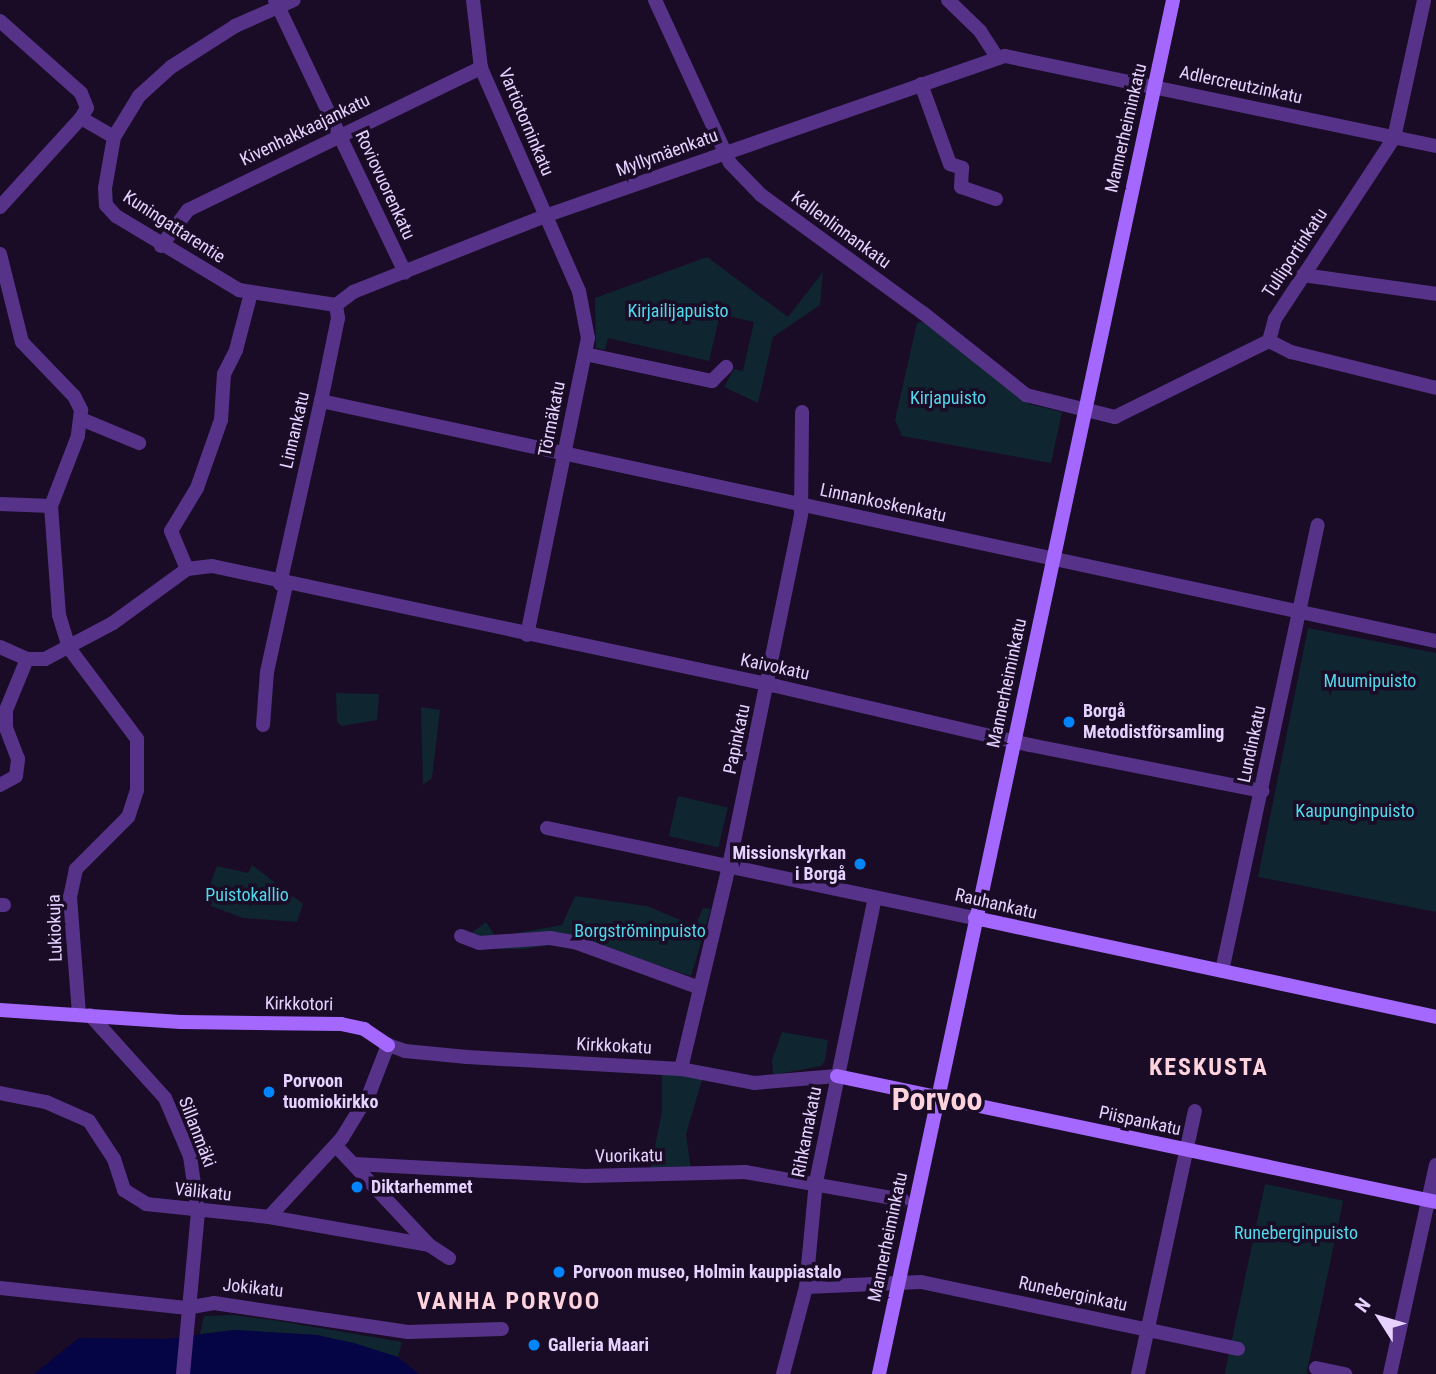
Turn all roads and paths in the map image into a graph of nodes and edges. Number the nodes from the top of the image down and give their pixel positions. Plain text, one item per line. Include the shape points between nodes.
1 (294, 0) edge
2 (473, 0) edge
3 (655, 0) edge
4 (1174, 0) edge
5 (1424, 0) edge
6 (955, 2) edge
7 (277, 4) edge
8 (0, 20) edge
9 (997, 57) junction
10 (481, 68) junction
11 (921, 84) junction
12 (1156, 86) junction
13 (81, 118) junction
14 (340, 133) junction
15 (114, 137) junction
16 (1394, 138) junction
17 (1436, 146) edge
18 (725, 153) junction
19 (996, 199) dead end
20 (0, 207) edge
21 (545, 216) junction
22 (161, 246) junction
23 (0, 254) edge
24 (405, 272) junction
25 (1303, 275) junction
26 (250, 293) junction
27 (1436, 294) edge
28 (336, 305) junction
29 (1269, 341) junction
30 (585, 354) junction
31 (726, 367) dead end
32 (1436, 388) edge
33 (321, 401) junction
34 (1086, 410) junction
35 (802, 412) dead end
36 (81, 419) junction
37 (139, 443) dead end
38 (565, 455) junction
39 (0, 504) edge
40 (803, 505) junction
41 (51, 506) junction
42 (1318, 525) dead end
43 (1053, 559) junction
44 (187, 569) junction
45 (283, 584) junction
46 (1300, 611) junction
47 (527, 635) junction
48 (1436, 641) edge
49 (0, 647) edge
50 (69, 648) junction
51 (27, 659) junction
52 (767, 684) junction
53 (263, 725) dead end
54 (1014, 740) junction
55 (0, 785) edge
56 (1262, 791) junction
57 (547, 828) dead end
58 (729, 866) junction
59 (875, 898) junction
60 (975, 918) junction
61 (461, 936) dead end
62 (1222, 971) junction
63 (700, 988) junction
64 (0, 1010) edge
65 (85, 1015) junction
66 (1436, 1017) edge
67 (388, 1045) junction
68 (681, 1069) junction
69 (837, 1076) junction
70 (0, 1093) edge
71 (937, 1099) junction
72 (1195, 1111) dead end
73 (336, 1146) junction
74 (1186, 1150) junction
75 (354, 1164) junction
76 (1436, 1165) edge
77 (816, 1182) junction
78 (903, 1200) dead end
79 (1432, 1202) edge
80 (198, 1212) junction
81 (269, 1217) junction
82 (429, 1245) junction
83 (449, 1258) dead end
84 (900, 1280) junction
85 (806, 1287) junction
86 (0, 1288) edge
87 (186, 1308) junction
88 (502, 1329) dead end
89 (1148, 1329) junction
90 (1238, 1349) dead end
91 (1316, 1368) dead end
92 (183, 1374) edge
93 (783, 1374) edge
94 (879, 1374) edge
95 (1138, 1374) edge
96 (1345, 1374) edge
97 (1390, 1374) edge

1 - 7 street
2 - 10 street, Vartiotorninkatu
3 - 18 street, Kallenlinnankatu
4 - 12 main road, Mannerheiminkatu
5 - 16 street, Tulliportinkatu
6 - 9 street
7 - 14 street, Roviovuorenkatu
7 - 15 street via 171,67 139,96
8 - 13 street via 81,93 88,108
9 - 11 street, Myllymäenkatu
9 - 12 street, Adlercreutzinkatu
10 - 14 street, Kivenhakkaajankatu
10 - 21 street, Vartiotorninkatu
11 - 18 street, Myllymäenkatu
11 - 19 street via 950,163 962,168 961,187
12 - 16 street, Adlercreutzinkatu
12 - 34 main road, Mannerheiminkatu
13 - 15 street
13 - 20 street
14 - 22 street, Kivenhakkaajankatu via 188,210
14 - 24 street, Roviovuorenkatu
15 - 22 street, Kuningattarentie via 106,205
16 - 17 street, Adlercreutzinkatu
16 - 25 street, Tulliportinkatu
18 - 21 street, Myllymäenkatu
18 - 34 street, Kallenlinnankatu via 761,195 1026,395
21 - 24 street, Myllymäenkatu
21 - 30 street, Törmäkatu via 579,291 588,338
22 - 26 street, Kuningattarentie
23 - 36 street via 22,342 74,396
24 - 28 street, Myllymäenkatu via 353,292
25 - 27 street
25 - 29 street, Tulliportinkatu via 1275,319
26 - 28 street, Kuningattarentie
26 - 44 street via 221,389 221,420 197,488 171,531
28 - 33 street, Linnankatu via 338,318
29 - 32 street via 1291,352
29 - 34 street via 1115,417
30 - 31 street via 712,381
30 - 38 street, Törmäkatu
33 - 38 street, Linnankoskenkatu
33 - 45 street, Linnankatu
34 - 43 main road, Mannerheiminkatu
35 - 40 street, Papinkatu
36 - 37 street
36 - 41 street
38 - 40 street, Linnankoskenkatu
38 - 47 street, Törmäkatu
39 - 41 street
40 - 43 street, Linnankoskenkatu
40 - 52 street, Papinkatu
41 - 50 street via 59,615
42 - 46 street, Lundinkatu
43 - 46 street, Linnankoskenkatu
43 - 54 main road, Mannerheiminkatu
44 - 45 street, Kaivokatu via 212,566
44 - 50 street via 161,592
45 - 47 street, Kaivokatu
45 - 53 street, Linnankatu
46 - 48 street, Linnankoskenkatu
46 - 56 street, Lundinkatu
47 - 52 street, Kaivokatu
49 - 51 street
50 - 51 street via 45,659
50 - 65 street, Lukiokuja via 137,739 137,790 128,817 76,869 70,897
51 - 55 street via 6,710 17,768 13,781
52 - 54 street, Kaivokatu
52 - 58 street, Papinkatu
54 - 56 street, Kaivokatu
54 - 60 main road, Mannerheiminkatu
56 - 62 street, Lundinkatu
57 - 58 street, Rauhankatu
58 - 59 street, Rauhankatu
58 - 63 street, Papinkatu
59 - 60 street, Rauhankatu
59 - 69 street, Rihkamakatu
60 - 62 main road, Rauhankatu
60 - 71 main road, Mannerheiminkatu
61 - 63 street via 479,943 550,938 577,943
62 - 66 main road, Rauhankatu
63 - 68 street, Papinkatu
64 - 65 main road, Kirkkotori
65 - 67 main road, Kirkkotori via 181,1022 341,1024 364,1029
65 - 80 street, Sillanmäki via 171,1108 190,1156
67 - 68 street, Kirkkokatu via 405,1052
67 - 73 street via 369,1094
68 - 69 street, Kirkkokatu via 754,1083
69 - 71 main road, Piispankatu
69 - 77 street, Rihkamakatu
70 - 80 street, Välikatu via 46,1102 89,1121 133,1200
71 - 74 main road, Piispankatu
71 - 84 main road, Mannerheiminkatu
72 - 74 street
73 - 75 street
73 - 81 street
74 - 79 main road, Piispankatu
74 - 89 street
75 - 77 street, Vuorikatu via 585,1176 745,1172
75 - 82 street
76 - 79 street
77 - 78 street, Vuorikatu
77 - 85 street, Rihkamakatu
79 - 97 street
80 - 81 street, Välikatu
80 - 87 street, Sillanmäki
81 - 82 street, Välikatu
82 - 83 street, Välikatu
84 - 85 street
84 - 89 street, Runeberginkatu
84 - 94 main road, Mannerheiminkatu
85 - 93 street, Rihkamakatu
86 - 87 street, Jokikatu
87 - 88 street, Jokikatu via 214,1303 253,1307 408,1332
87 - 92 street, Sillanmäki
89 - 90 street, Runeberginkatu
89 - 95 street
91 - 96 street

